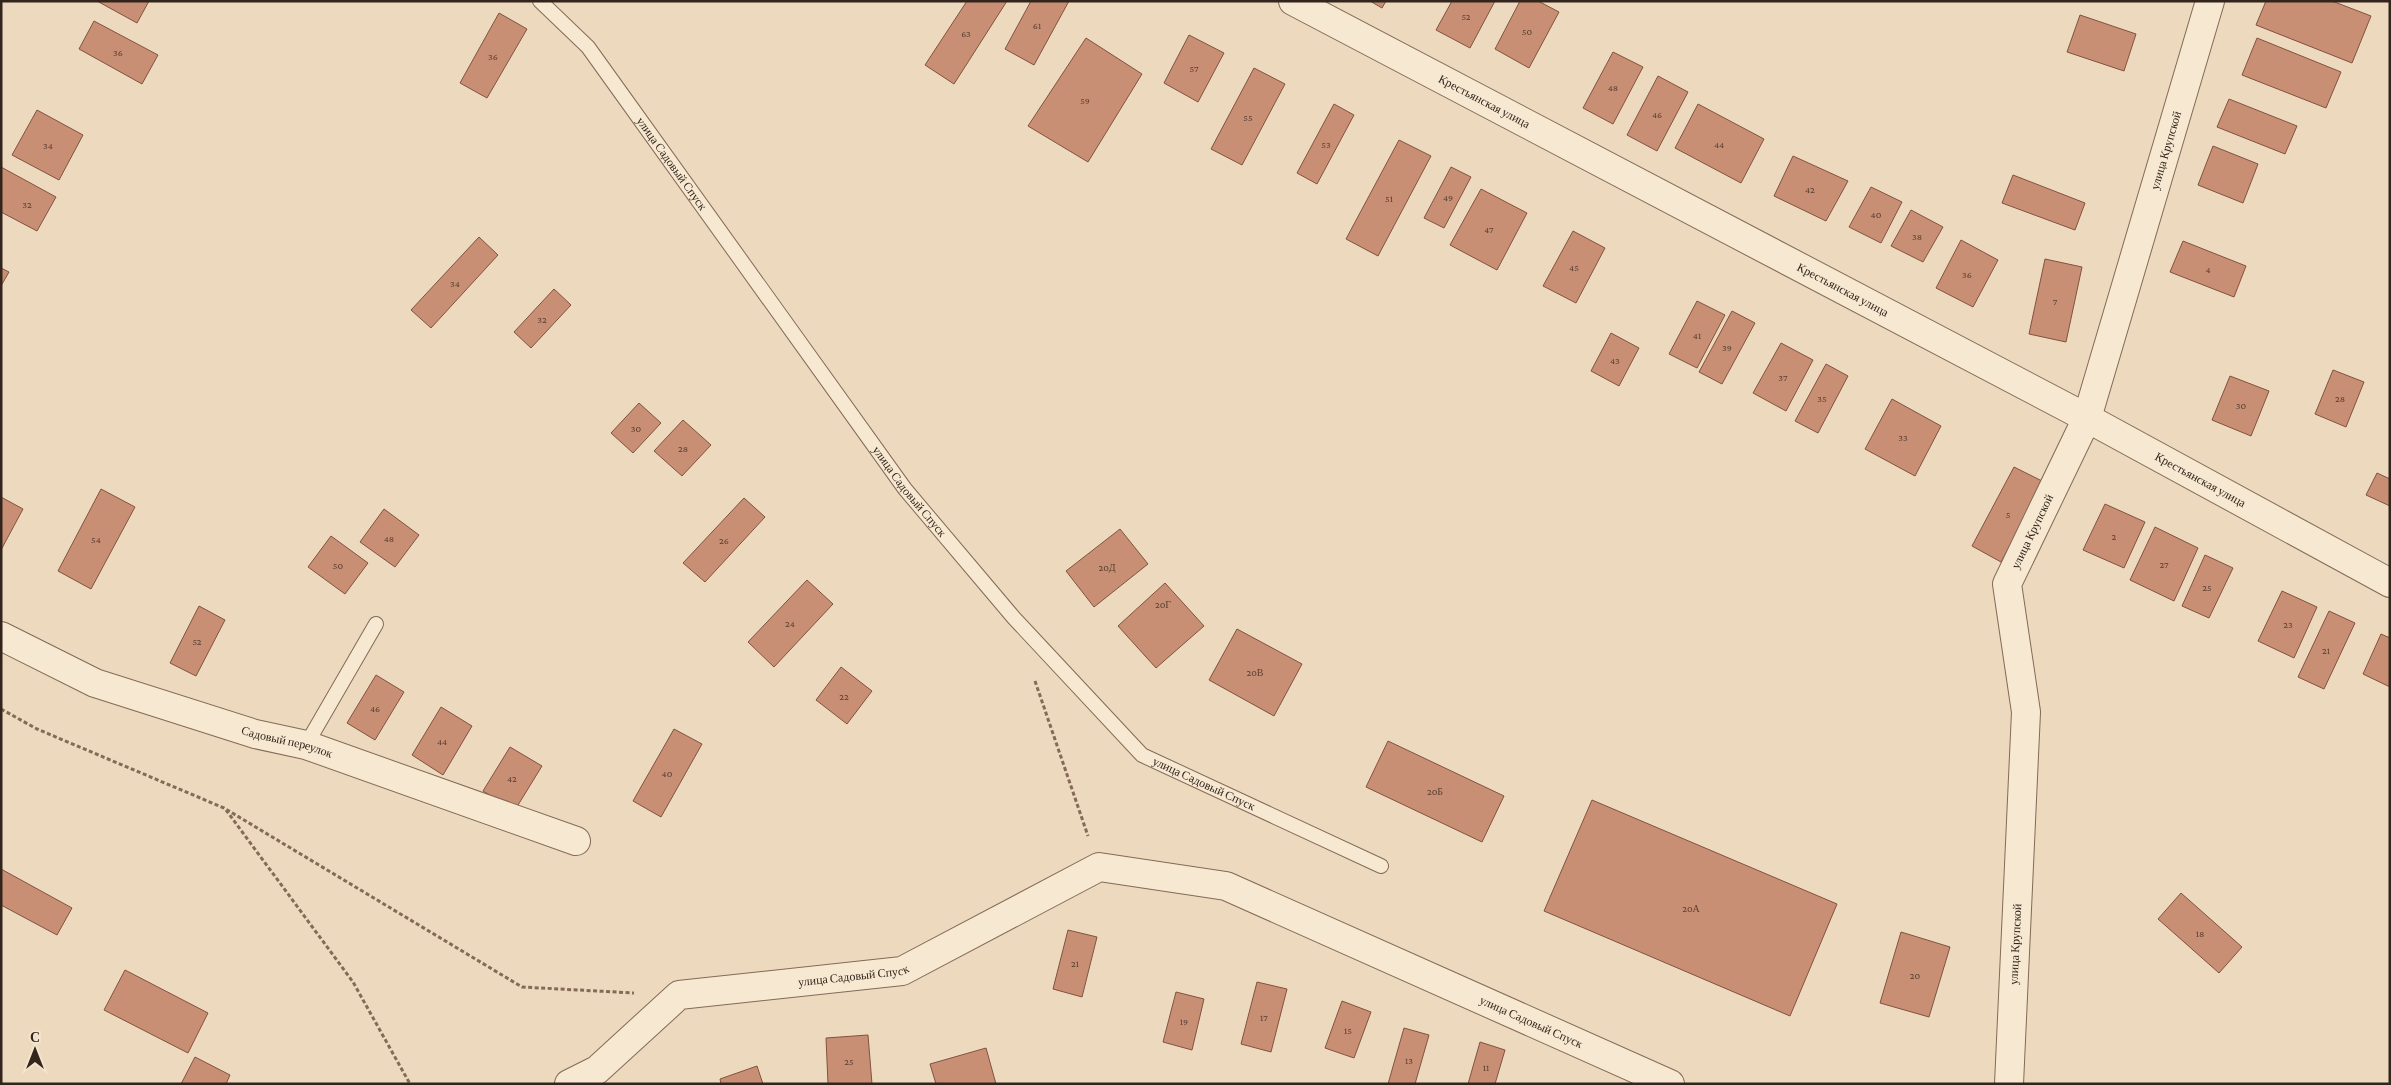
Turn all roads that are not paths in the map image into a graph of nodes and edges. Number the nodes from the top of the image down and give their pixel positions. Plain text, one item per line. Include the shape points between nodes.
1 (540, 1) edge
2 (1293, 1) edge
3 (2210, 1) edge
4 (2087, 418) junction
5 (2390, 583) edge
6 (376, 624) dead end
7 (1, 636) edge
8 (306, 745) junction
9 (576, 841) dead end
10 (1381, 866) dead end
11 (569, 1084) edge
12 (1670, 1084) edge
13 (2009, 1084) edge

1 - 10 lane, улица Садовый Спуск via 588,47 904,489 1014,618 1142,756
2 - 4 street, Крестьянская улица
3 - 4 street, улица Крупской
4 - 5 street, Крестьянская улица
4 - 13 street, улица Крупской via 2007,584 2026,712
6 - 8 lane
7 - 8 street, Садовый переулок via 95,683 256,734
8 - 9 street, Садовый переулок
11 - 12 street, улица Садовый Спуск via 597,1070 679,995 902,971 1099,867 1226,886

